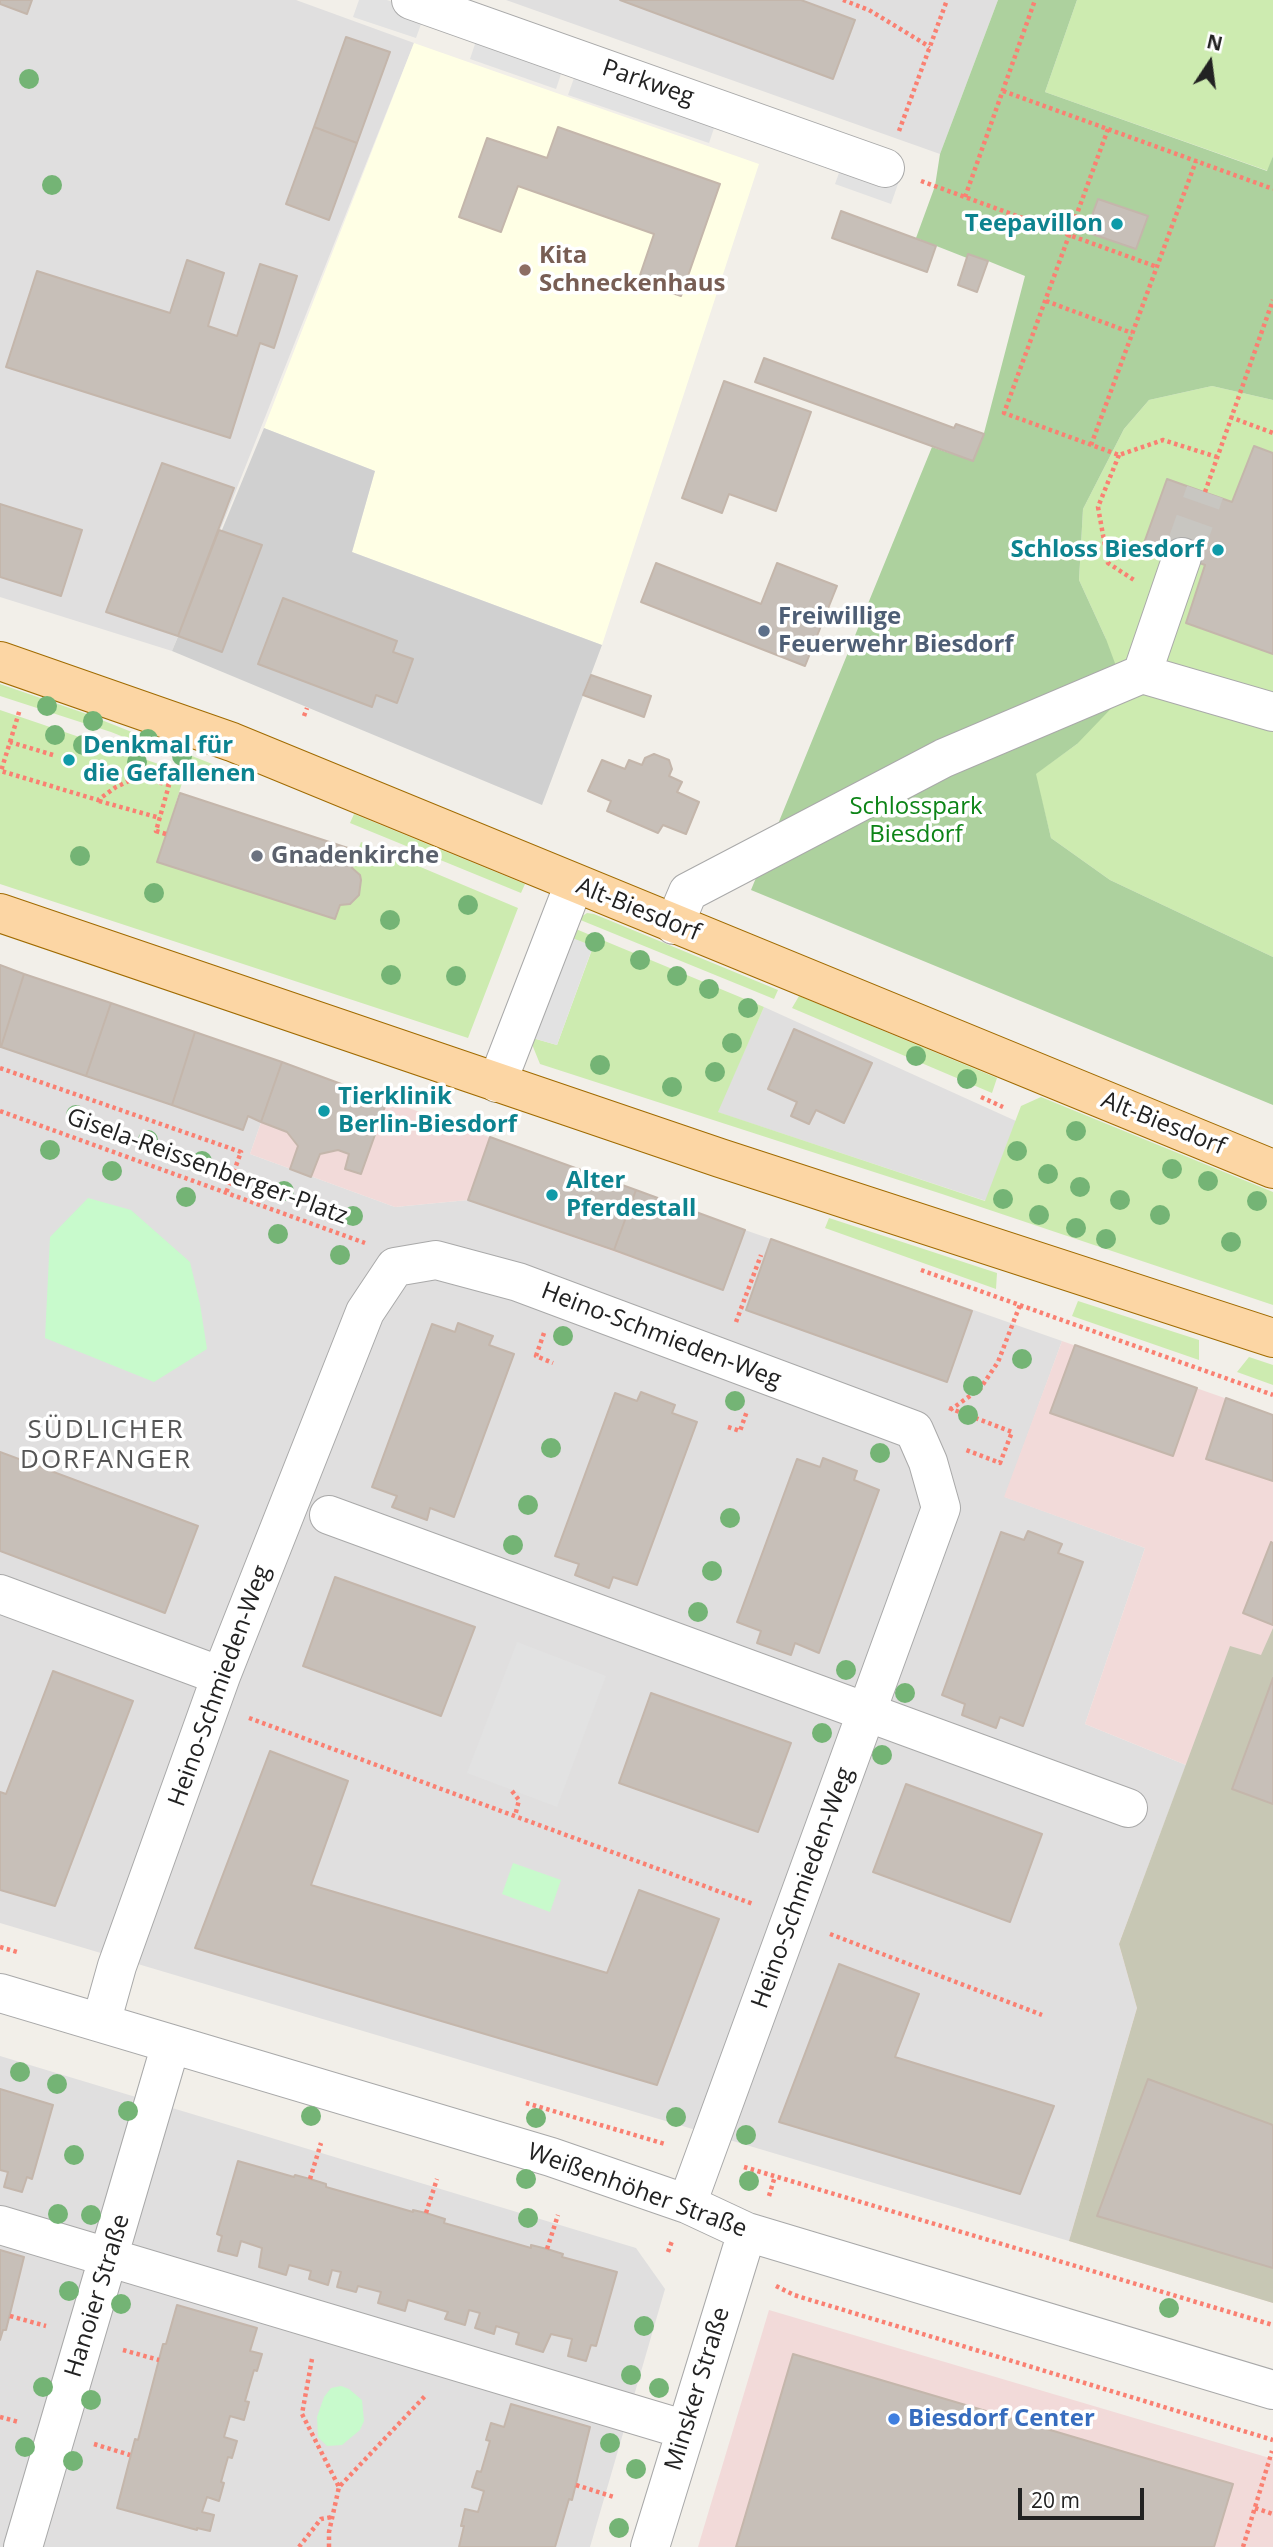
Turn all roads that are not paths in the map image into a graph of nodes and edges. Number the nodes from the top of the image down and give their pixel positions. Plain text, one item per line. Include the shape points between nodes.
1 (420, 1) edge
2 (884, 168) road end
3 (1182, 557) tunnel mouth
4 (0, 661) edge
5 (1142, 674) junction
6 (1273, 712) edge
7 (574, 884) junction
8 (0, 913) edge
9 (674, 925) junction
10 (497, 1083) junction
11 (1273, 1170) edge
12 (1273, 1338) edge
13 (329, 1515) dead end
14 (0, 1594) edge
15 (216, 1690) junction
16 (866, 1712) junction
17 (1128, 1808) dead end
18 (0, 1993) edge
19 (101, 2023) junction
20 (171, 2044) junction
21 (687, 2204) junction
22 (0, 2225) edge
23 (747, 2232) junction
24 (109, 2258) junction
25 (1273, 2390) edge
26 (685, 2430) junction
27 (23, 2547) edge
28 (650, 2547) edge

1 - 2 street, Parkweg
3 - 5 street
4 - 7 main road, Alt-Biesdorf via 232,742
5 - 6 street
5 - 9 street via 944,758 688,891
7 - 9 main road, Alt-Biesdorf
7 - 10 street
8 - 10 main road
9 - 11 main road, Alt-Biesdorf
10 - 12 main road
13 - 16 street
14 - 15 street
15 - 16 street, Heino-Schmieden-Weg via 365,1312 394,1267 436,1260 518,1282 914,1430 941,1508
15 - 19 street, Heino-Schmieden-Weg
16 - 17 street
16 - 21 street, Heino-Schmieden-Weg
18 - 19 street, Weißenhöher Straße
19 - 20 street, Weißenhöher Straße
20 - 21 street, Weißenhöher Straße via 551,2157
20 - 24 street, Hanoier Straße
21 - 23 street, Weißenhöher Straße
22 - 24 street
23 - 25 street, Weißenhöher Straße
23 - 26 street, Minsker Straße
24 - 26 street
24 - 27 street, Hanoier Straße
26 - 28 street, Minsker Straße

